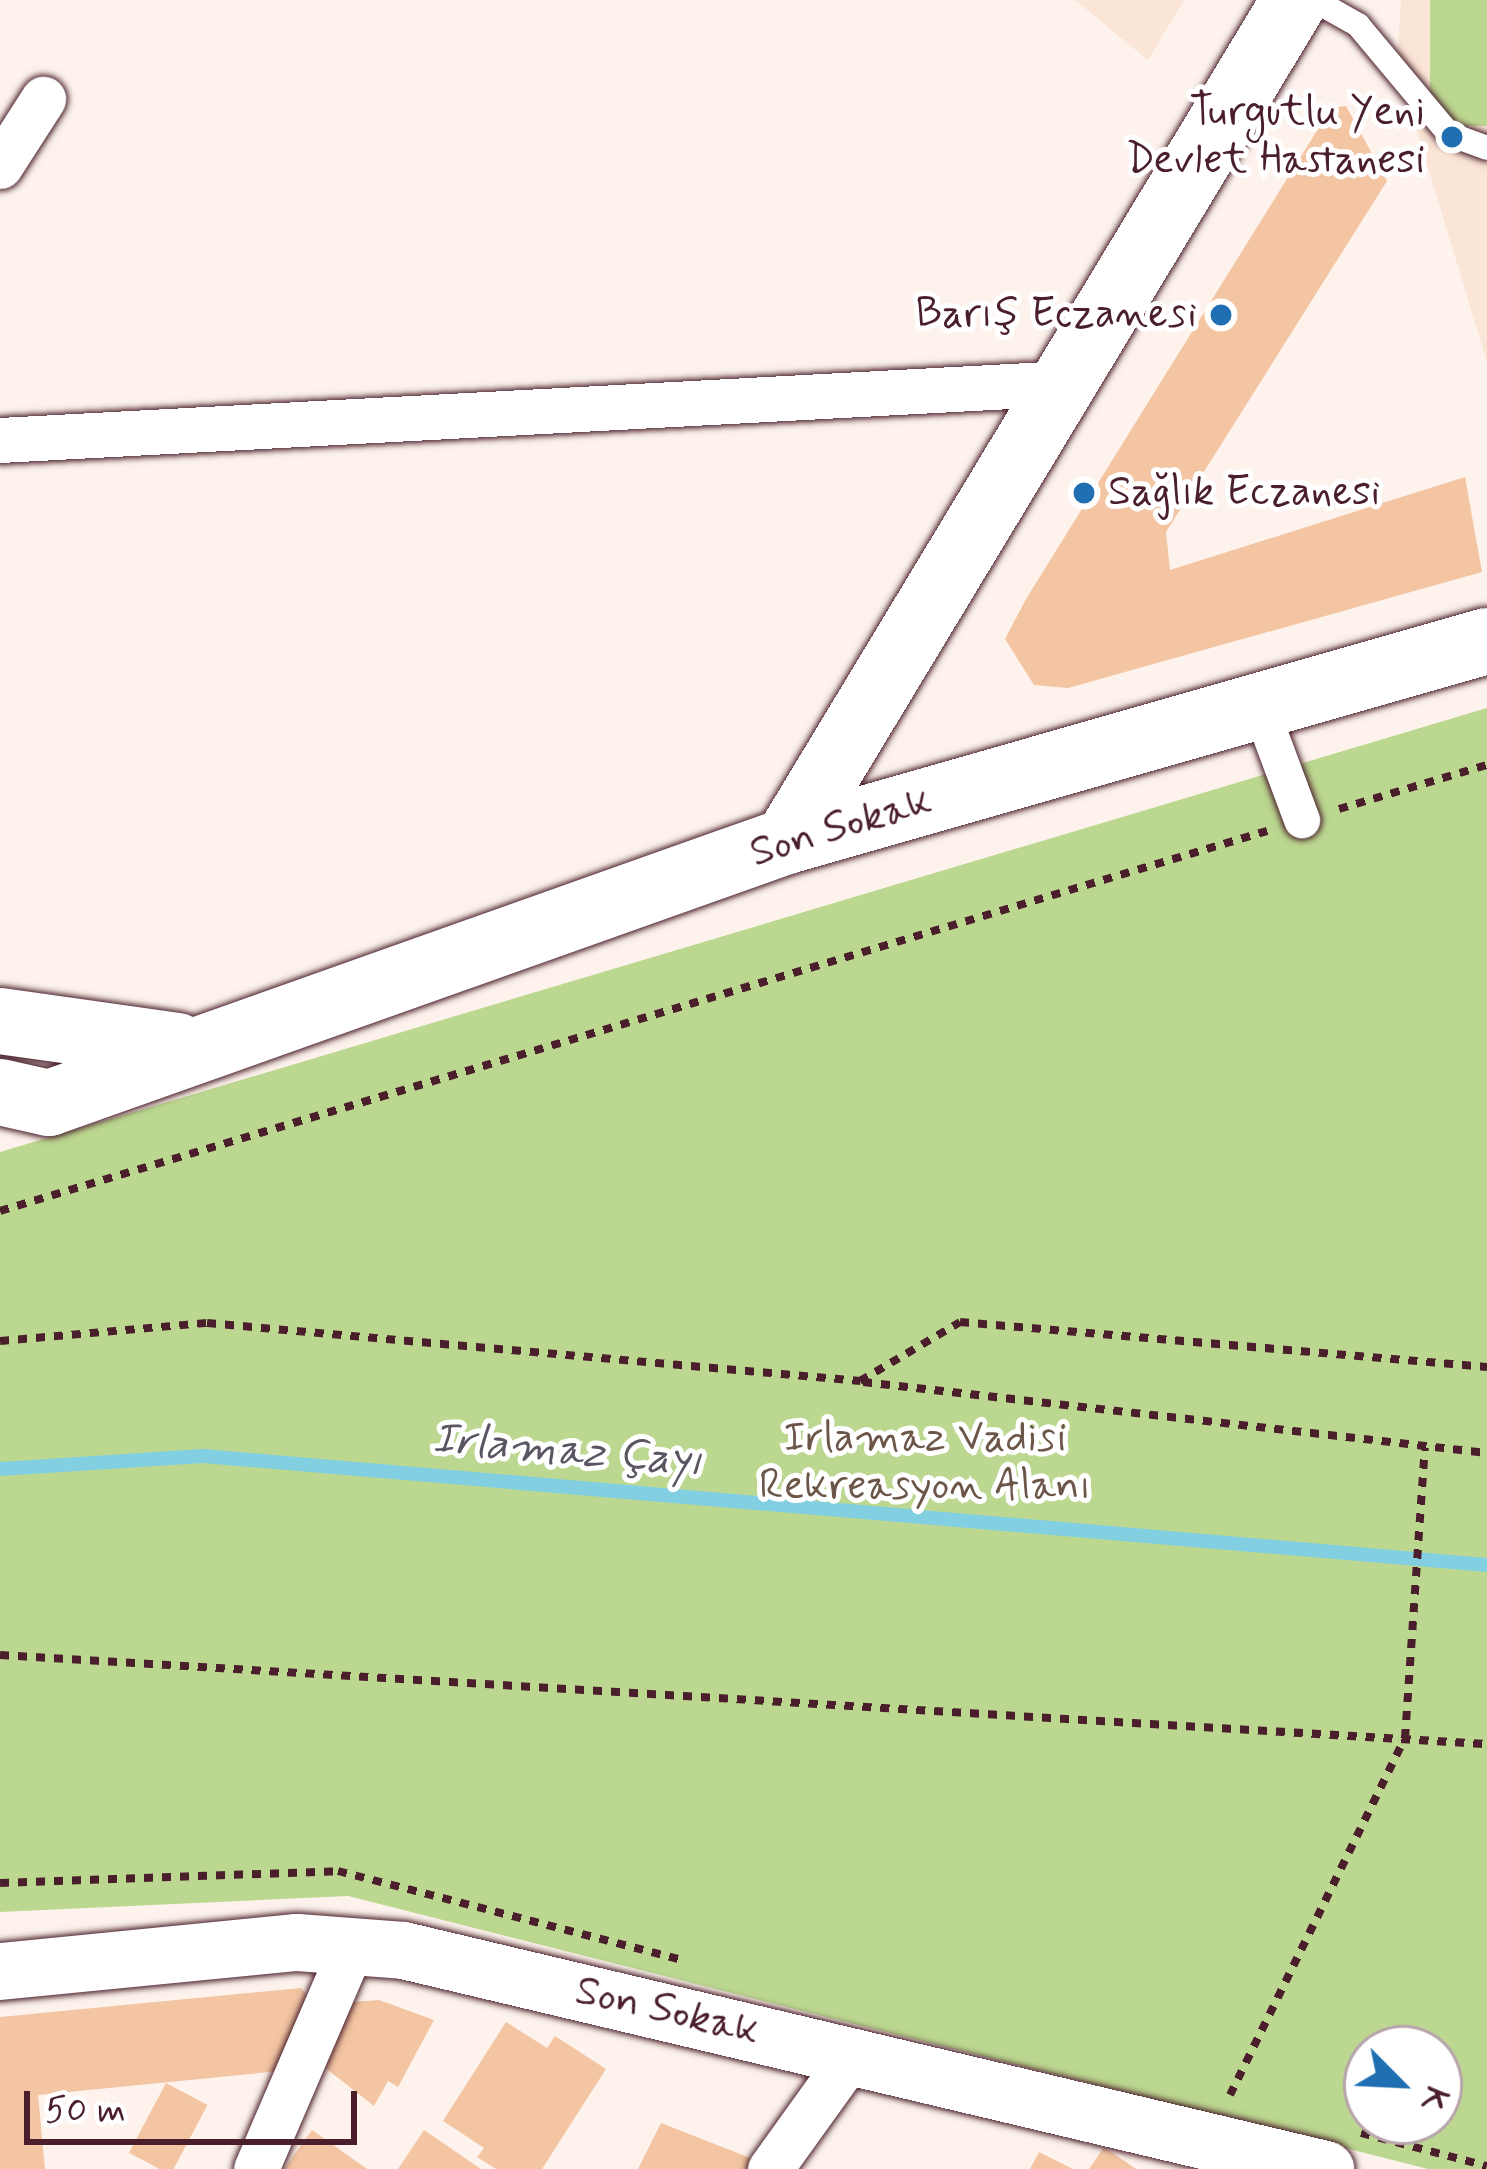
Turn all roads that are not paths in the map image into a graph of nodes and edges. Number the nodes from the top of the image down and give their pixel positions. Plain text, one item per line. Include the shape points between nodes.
1 (1295, 0) edge
2 (1314, 0) edge
3 (43, 99) dead end
4 (1487, 148) edge
5 (0, 166) edge
6 (1065, 382) junction
7 (0, 440) edge
8 (1487, 641) edge
9 (1259, 706) junction
10 (1302, 820) road end
11 (787, 842) junction
12 (0, 1021) edge
13 (205, 1047) junction
14 (16, 1103) edge
15 (353, 1944) junction
16 (0, 1970) edge
17 (851, 2055) junction
18 (1202, 2135) edge
19 (256, 2169) edge
20 (770, 2169) edge
21 (1325, 2169) edge

1 - 6 main road
2 - 4 lane via 1358,25 1449,134
3 - 5 street
6 - 7 street
6 - 11 main road
8 - 9 main road, Son Sokak
9 - 10 street
9 - 11 main road, Son Sokak
11 - 13 main road, Son Sokak
12 - 13 main road, Son Sokak via 101,1042
13 - 14 main road, Son Sokak
15 - 16 street, Son Sokak
15 - 17 street, Son Sokak
15 - 19 street
17 - 18 street, Son Sokak
17 - 20 street
18 - 21 street, Son Sokak

